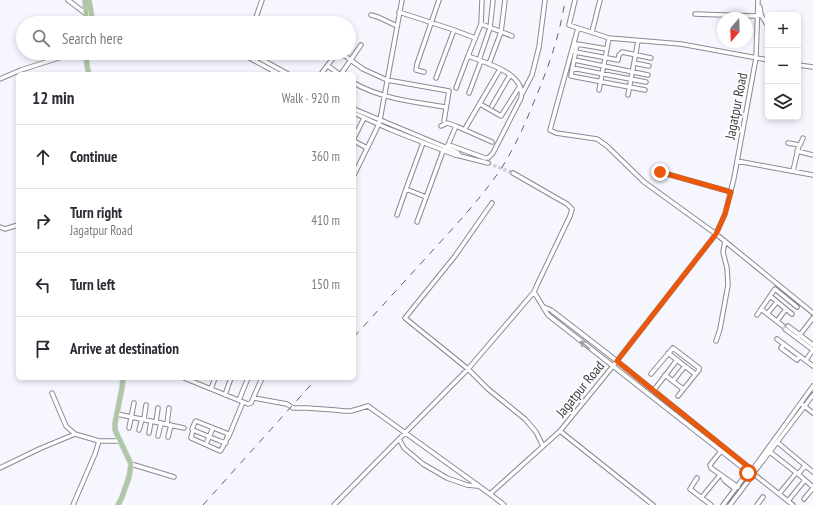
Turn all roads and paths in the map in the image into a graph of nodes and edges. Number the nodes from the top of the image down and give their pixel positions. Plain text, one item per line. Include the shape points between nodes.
1 (68, 0) edge
2 (85, 0) edge
3 (89, 0) edge
4 (262, 0) edge
5 (402, 0) edge
6 (439, 0) edge
7 (482, 0) edge
8 (493, 0) edge
9 (505, 0) edge
10 (545, 0) edge
11 (575, 0) edge
12 (600, 0) edge
13 (758, 0) edge
14 (399, 12) junction
15 (86, 14) junction
16 (694, 14) dead end
17 (371, 15) dead end
18 (760, 15) junction
19 (89, 16) edge
20 (92, 16) edge
21 (256, 16) edge
22 (431, 22) junction
23 (765, 22) edge
24 (481, 24) junction
25 (397, 26) junction
26 (490, 28) junction
27 (578, 28) junction
28 (454, 30) junction
29 (501, 32) junction
30 (592, 32) junction
31 (512, 36) dead end
32 (475, 38) junction
33 (609, 38) junction
34 (638, 40) junction
35 (361, 45) dead end
36 (607, 49) junction
37 (356, 52) edge
38 (575, 52) junction
39 (635, 55) junction
40 (468, 56) junction
41 (605, 57) junction
42 (651, 58) dead end
43 (756, 58) junction
44 (52, 60) edge
45 (87, 60) edge
46 (256, 60) edge
47 (261, 60) edge
48 (332, 60) edge
49 (351, 60) joint
50 (480, 60) junction
51 (574, 60) junction
52 (765, 60) edge
53 (634, 63) junction
54 (490, 64) junction
55 (801, 65) edge
56 (328, 66) junction
57 (604, 66) junction
58 (649, 66) dead end
59 (813, 67) edge
60 (572, 68) junction
61 (500, 69) junction
62 (16, 72) edge
63 (16, 72) edge
64 (88, 72) edge
65 (279, 72) edge
66 (279, 72) edge
67 (322, 72) edge
68 (337, 72) edge
69 (342, 72) edge
70 (424, 72) dead end
71 (632, 72) junction
72 (602, 74) junction
73 (510, 75) junction
74 (648, 75) dead end
75 (436, 78) dead end
76 (0, 79) edge
77 (631, 79) junction
78 (387, 80) junction
79 (600, 82) junction
80 (646, 82) dead end
81 (356, 84) edge
82 (520, 86) junction
83 (456, 88) dead end
84 (630, 88) junction
85 (599, 90) dead end
86 (645, 90) dead end
87 (469, 93) dead end
88 (522, 95) junction
89 (628, 95) dead end
90 (384, 96) junction
91 (480, 104) junction
92 (492, 106) dead end
93 (446, 107) junction
94 (356, 110) edge
95 (356, 114) edge
96 (501, 116) junction
97 (364, 118) junction
98 (380, 120) junction
99 (509, 120) junction
100 (444, 121) dead end
101 (379, 124) junction
102 (441, 126) dead end
103 (456, 126) junction
104 (466, 127) dead end
105 (356, 135) edge
106 (803, 138) dead end
107 (356, 140) edge
108 (423, 142) junction
109 (492, 142) dead end
110 (788, 143) dead end
111 (799, 145) junction
112 (367, 148) junction
113 (445, 148) junction
114 (797, 151) junction
115 (813, 154) edge
116 (737, 161) junction
117 (488, 163) tunnel mouth
118 (356, 171) edge
119 (793, 171) junction
120 (660, 172) dead end
121 (513, 173) tunnel mouth
122 (813, 175) edge
123 (406, 190) junction
124 (731, 192) junction
125 (426, 197) junction
126 (492, 203) dead end
127 (397, 215) dead end
128 (417, 222) dead end
129 (16, 226) edge
130 (0, 227) edge
131 (716, 234) junction
132 (725, 241) junction
133 (534, 292) junction
134 (790, 294) junction
135 (770, 296) junction
136 (787, 298) junction
137 (777, 302) junction
138 (782, 306) junction
139 (544, 307) junction
140 (798, 307) dead end
141 (761, 309) junction
142 (786, 309) junction
143 (813, 313) edge
144 (768, 314) junction
145 (792, 314) dead end
146 (757, 315) dead end
147 (813, 318) edge
148 (777, 321) junction
149 (574, 328) junction
150 (570, 332) junction
151 (799, 337) junction
152 (777, 339) dead end
153 (716, 340) dead end
154 (813, 345) edge
155 (813, 350) edge
156 (668, 353) junction
157 (677, 360) junction
158 (806, 360) junction
159 (617, 361) junction
160 (613, 366) junction
161 (685, 366) junction
162 (813, 366) edge
163 (468, 369) junction
164 (652, 374) dead end
165 (695, 374) junction
166 (665, 375) junction
167 (123, 380) edge
168 (190, 380) edge
169 (214, 380) edge
170 (231, 380) edge
171 (247, 380) edge
172 (261, 380) edge
173 (673, 381) junction
174 (196, 382) joint
175 (813, 386) edge
176 (211, 389) junction
177 (683, 389) junction
178 (654, 390) junction
179 (52, 393) dead end
180 (225, 395) junction
181 (813, 395) edge
182 (678, 396) dead end
183 (254, 398) junction
184 (239, 400) junction
185 (134, 402) dead end
186 (243, 402) junction
187 (801, 403) junction
188 (146, 405) dead end
189 (804, 406) junction
190 (158, 408) dead end
191 (168, 408) dead end
192 (813, 413) edge
193 (117, 414) junction
194 (132, 417) junction
195 (143, 419) junction
196 (153, 421) junction
197 (161, 423) junction
198 (169, 424) junction
199 (129, 428) dead end
200 (184, 428) dead end
201 (213, 428) junction
202 (139, 430) dead end
203 (193, 430) junction
204 (560, 431) junction
205 (149, 433) dead end
206 (405, 433) junction
207 (75, 434) junction
208 (158, 436) dead end
209 (168, 437) dead end
210 (209, 437) junction
211 (399, 439) junction
212 (98, 441) junction
213 (120, 441) junction
214 (777, 442) junction
215 (225, 443) junction
216 (206, 444) junction
217 (543, 446) junction
218 (721, 451) junction
219 (222, 452) dead end
220 (770, 452) junction
221 (131, 464) junction
222 (805, 466) junction
223 (0, 468) edge
224 (752, 472) junction
225 (813, 472) edge
226 (797, 474) junction
227 (720, 475) junction
228 (174, 477) dead end
229 (697, 478) dead end
230 (805, 480) junction
231 (478, 486) junction
232 (736, 488) junction
233 (813, 488) edge
234 (490, 494) junction
235 (779, 494) junction
236 (763, 497) dead end
237 (702, 498) junction
238 (804, 499) dead end
239 (788, 501) junction
240 (73, 505) edge
241 (118, 505) edge
242 (334, 505) edge
243 (504, 505) edge
244 (653, 505) edge
245 (710, 505) edge
246 (723, 505) edge
247 (730, 505) edge
248 (757, 505) edge
249 (793, 505) edge

1 - 15 street
2 - 15 main road
3 - 20 main road
4 - 21 street
5 - 14 street
6 - 22 street
7 - 24 street
8 - 26 street
9 - 29 street
10 - 88 street via 539,47 532,75
11 - 27 street via 569,25
12 - 30 street
13 - 18 street, Jagatpur Road
14 - 22 street
14 - 25 street
15 - 19 street
16 - 18 street
17 - 25 street
18 - 23 street, Jagatpur Road
18 - 43 street, Jagatpur Road
22 - 28 street
22 - 70 street via 416,70
24 - 26 street
24 - 32 street
25 - 78 street
26 - 29 street
26 - 50 street
27 - 30 street
27 - 131 street via 550,130 597,139 612,150 644,182
28 - 32 street
28 - 75 street
29 - 31 street
29 - 54 street
30 - 33 street
32 - 40 street
33 - 34 street
33 - 36 street
34 - 39 street
34 - 43 street via 681,44
35 - 37 street
36 - 38 street via 577,44
36 - 41 street
38 - 41 street
38 - 51 street
39 - 41 street via 620,53 618,60
39 - 42 street
39 - 53 street
40 - 50 street
40 - 83 street
41 - 57 street
43 - 52 street
43 - 116 street, Jagatpur Road
44 - 62 street
45 - 64 main road
46 - 65 street
47 - 66 street
48 - 56 street
49 - 69 street
49 - 78 street via 363,69
50 - 54 street
50 - 87 street
51 - 57 street
51 - 60 street
53 - 58 street
53 - 71 street
54 - 61 street
55 - 59 street
56 - 67 street
56 - 68 street
57 - 71 street
57 - 72 street
60 - 72 street
60 - 79 street via 571,76
61 - 73 street
61 - 91 street
63 - 76 street
71 - 74 street
71 - 77 street
72 - 77 street
72 - 79 street
73 - 82 street
73 - 92 street
77 - 80 street
77 - 84 street
78 - 90 street
78 - 93 street via 448,91
79 - 84 street
79 - 85 street
81 - 90 street
82 - 88 street
82 - 96 street
84 - 86 street
84 - 89 street
88 - 99 street
90 - 93 street
90 - 98 street
91 - 96 street
91 - 104 street
93 - 100 street
94 - 98 street
95 - 97 street
96 - 99 street
97 - 101 street
97 - 105 street
98 - 101 street
98 - 113 street
99 - 113 street via 488,158
101 - 108 street
101 - 112 street
102 - 103 street via 447,123
103 - 109 street
103 - 113 street
106 - 111 street
107 - 112 street
108 - 113 street
108 - 123 street
110 - 111 street
111 - 114 street
112 - 118 street
113 - 117 street via 457,152 460,156
113 - 125 street
114 - 115 street
114 - 119 street
116 - 119 street
116 - 124 street, Jagatpur Road
119 - 122 street
120 - 124 street
121 - 133 street via 572,209
123 - 125 street
123 - 127 street
124 - 131 street, Jagatpur Road
125 - 128 street
126 - 163 street via 455,256 405,318
129 - 130 street via 4,229
131 - 132 street
131 - 159 street, Jagatpur Road
132 - 134 street
132 - 153 street via 723,252 728,285
133 - 139 street
133 - 163 street
134 - 136 street
134 - 143 street
135 - 136 street via 775,289
135 - 137 street
135 - 141 street
136 - 138 street
136 - 140 street
137 - 138 street
137 - 144 street
138 - 142 street
139 - 149 street
139 - 150 street via 548,315
141 - 144 street
141 - 146 street
142 - 145 street
142 - 148 street
144 - 148 street
147 - 151 street
148 - 151 street
149 - 150 street
149 - 159 street
160 -> 150 street
151 - 154 street
151 - 155 street
152 - 158 street
155 - 158 street
156 - 157 street
156 - 164 street
156 - 165 street via 673,348 699,368
157 - 161 street
157 - 166 street
158 - 162 street
159 - 160 street, Jagatpur Road
159 - 178 street
160 - 204 street, Jagatpur Road
160 - 218 street
161 - 165 street
161 - 173 street
163 - 206 street
163 - 217 street via 525,419
165 - 177 street
166 - 173 street
166 - 178 street
167 - 193 main road
168 - 174 street
169 - 176 street
170 - 180 street
171 - 184 street
172 - 183 street
173 - 177 street
174 - 176 street
175 - 187 street
176 - 180 street
177 - 182 street
178 - 224 street
179 - 207 street via 66,426
180 - 184 street
181 - 189 street
183 - 186 street via 250,404
183 - 206 street via 286,404 293,408 351,411 368,406
184 - 186 street
185 - 194 street
186 - 215 street
187 - 189 street
187 - 224 street
188 - 195 street
189 - 192 street
189 - 214 street
190 - 196 street
191 - 198 street
193 - 194 street
193 - 213 main road via 115,430
194 - 195 street
194 - 199 street
195 - 196 street
195 - 202 street
196 - 197 street
196 - 205 street
197 - 198 street
197 - 208 street
198 - 200 street
198 - 209 street
201 - 203 street via 196,421
201 - 210 street
201 - 215 street via 228,434
203 - 210 street
203 - 216 street via 191,438
204 - 217 street, Jagatpur Road
204 - 244 street
206 - 211 street
206 - 231 street
207 - 212 street
207 - 223 street
210 - 215 street
210 - 216 street
211 - 231 street via 404,448 423,464 447,478
211 - 242 street
212 - 213 street
212 - 240 street
213 - 221 main road
214 - 220 street
214 - 222 street
215 - 216 street via 221,450
215 - 219 street
217 - 234 street, Jagatpur Road
218 - 224 street
218 - 227 street via 710,467
220 - 224 street
220 - 226 street
221 - 228 street
221 - 241 main road via 129,477
222 - 225 street
222 - 226 street
224 - 232 street
224 - 235 street
224 - 247 street
226 - 230 street
226 - 235 street
227 - 232 street via 724,481
227 - 237 street
229 - 237 street via 690,488
230 - 233 street
230 - 239 street
231 - 234 street
232 - 246 street
233 - 238 street
234 - 243 street
235 - 239 street
236 - 248 street
237 - 245 street
239 - 249 street

